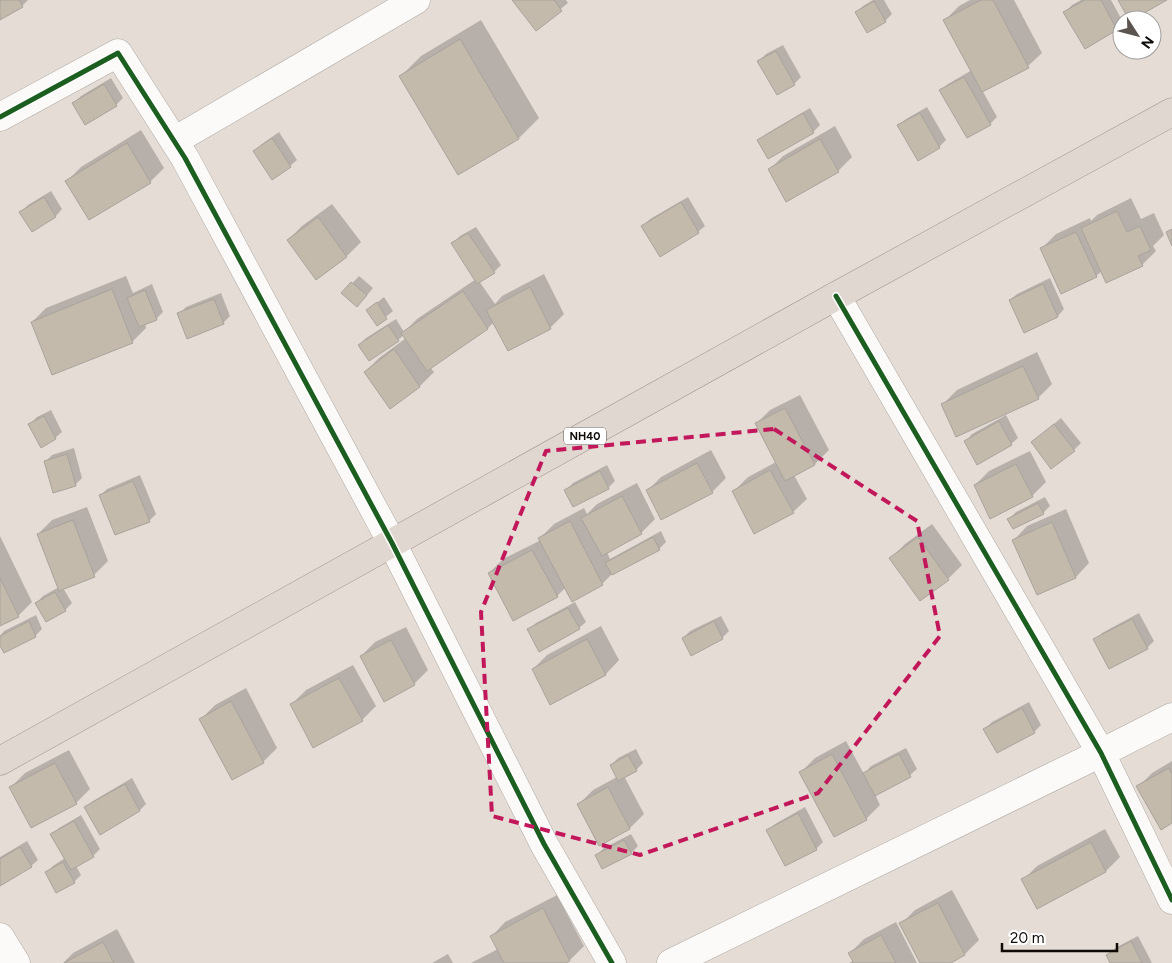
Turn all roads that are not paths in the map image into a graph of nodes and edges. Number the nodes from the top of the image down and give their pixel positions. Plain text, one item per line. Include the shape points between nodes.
1 (416, 0) edge
2 (1172, 112) edge
3 (0, 117) edge
4 (174, 141) junction
5 (836, 296) junction
6 (392, 543) junction
7 (1172, 717) edge
8 (1101, 753) junction
9 (0, 761) edge
10 (1172, 900) edge
11 (0, 937) edge
12 (16, 963) edge
13 (612, 963) edge
14 (671, 963) edge

1 - 4 street
2 - 5 highway, NH40
3 - 4 street via 118,53
4 - 6 street
5 - 6 highway, NH40
5 - 8 street
6 - 9 highway, NH40
6 - 13 street via 544,844
7 - 8 street
8 - 10 street
8 - 14 street
11 - 12 street

